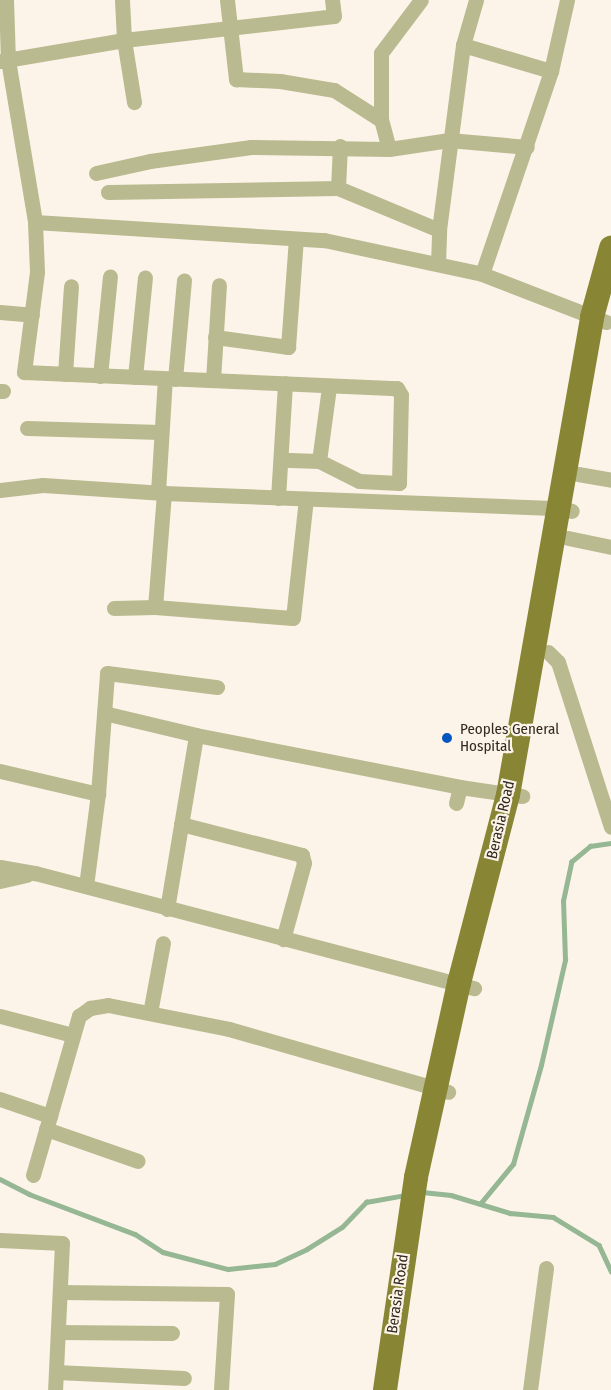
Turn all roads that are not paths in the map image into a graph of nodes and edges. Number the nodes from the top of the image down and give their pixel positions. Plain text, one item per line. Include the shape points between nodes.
1 (6, 0) edge
2 (122, 0) edge
3 (227, 0) edge
4 (332, 0) edge
5 (421, 0) edge
6 (476, 0) edge
7 (567, 0) edge
8 (230, 28) junction
9 (124, 40) junction
10 (463, 45) junction
11 (4, 60) edge
12 (551, 71) junction
13 (134, 102) dead end
14 (381, 120) junction
15 (449, 140) junction
16 (340, 146) junction
17 (527, 147) junction
18 (389, 149) junction
19 (96, 173) dead end
20 (338, 188) junction
21 (108, 192) dead end
22 (35, 222) junction
23 (438, 230) junction
24 (296, 239) junction
25 (611, 248) edge
26 (438, 264) junction
27 (482, 274) junction
28 (110, 276) dead end
29 (145, 277) dead end
30 (184, 280) dead end
31 (219, 285) dead end
32 (71, 286) dead end
33 (0, 312) edge
34 (603, 313) edge
35 (32, 315) junction
36 (215, 337) junction
37 (65, 374) junction
38 (100, 376) junction
39 (135, 377) junction
40 (170, 379) junction
41 (213, 380) junction
42 (285, 383) junction
43 (329, 387) junction
44 (27, 428) dead end
45 (160, 432) junction
46 (282, 460) junction
47 (319, 461) junction
48 (579, 474) junction
49 (611, 480) edge
50 (399, 483) junction
51 (0, 490) edge
52 (161, 492) junction
53 (278, 498) junction
54 (306, 499) junction
55 (399, 501) junction
56 (566, 509) junction
57 (568, 538) junction
58 (611, 547) edge
59 (155, 607) junction
60 (114, 608) dead end
61 (548, 652) junction
62 (217, 687) dead end
63 (104, 713) junction
64 (196, 735) junction
65 (0, 771) edge
66 (460, 787) junction
67 (98, 794) junction
68 (515, 795) junction
69 (456, 803) dead end
70 (182, 824) junction
71 (611, 824) edge
72 (0, 867) edge
73 (35, 873) junction
74 (0, 881) edge
75 (86, 886) junction
76 (166, 909) junction
77 (283, 939) junction
78 (163, 943) dead end
79 (467, 986) junction
80 (150, 1013) junction
81 (0, 1016) edge
82 (73, 1035) junction
83 (441, 1090) junction
84 (0, 1099) edge
85 (48, 1123) junction
86 (138, 1161) dead end
87 (33, 1174) dead end
88 (415, 1228) junction
89 (0, 1240) edge
90 (546, 1268) dead end
91 (60, 1292) junction
92 (58, 1332) junction
93 (172, 1333) dead end
94 (56, 1372) junction
95 (184, 1378) dead end
96 (55, 1390) edge
97 (221, 1390) edge
98 (385, 1390) edge
99 (399, 1390) edge
100 (530, 1390) edge

1 - 11 street
2 - 9 street
3 - 8 street
4 - 8 street via 334,16
5 - 14 street via 381,53
6 - 10 street
7 - 12 street
8 - 9 street
8 - 14 street via 236,79 334,90
9 - 11 street
9 - 13 street
10 - 12 street
10 - 15 street
11 - 22 street
12 - 17 street
14 - 18 street
15 - 17 street
15 - 18 street
15 - 23 street
16 - 18 street
16 - 19 street via 230,148
16 - 20 street
17 - 27 street
20 - 21 street
20 - 23 street
22 - 24 street
22 - 35 street via 37,272
23 - 26 street
24 - 26 street via 324,240
24 - 36 street via 288,347
25 - 34 main road, Berasia Road
26 - 27 street
27 - 34 street
28 - 38 street
29 - 39 street
30 - 40 street
31 - 36 street
32 - 37 street
33 - 35 street
34 - 48 main road, Berasia Road
34 - 56 main road, Berasia Road
35 - 37 street via 24,372
36 - 41 street
37 - 38 street
38 - 39 street
39 - 40 street
40 - 41 street
40 - 45 street
41 - 42 street
42 - 43 street
42 - 46 street
43 - 47 street
43 - 50 street via 397,388 401,394
44 - 45 street
45 - 52 street
46 - 47 street
46 - 53 street
47 - 50 street via 359,482
48 - 49 street
48 - 56 main road, Berasia Road
50 - 55 street
51 - 52 street via 43,485
52 - 53 street
52 - 59 street
53 - 54 street
54 - 55 street
54 - 59 street via 293,618
55 - 56 street
56 - 57 main road, Berasia Road
56 - 68 main road, Berasia Road
57 - 58 street
57 - 61 main road, Berasia Road
59 - 60 street
61 - 68 main road, Berasia Road
61 - 71 street via 558,662
62 - 63 street via 107,673
63 - 64 street
63 - 67 street
64 - 66 street
64 - 70 street
65 - 67 street
66 - 68 street
66 - 69 street
67 - 75 street
68 - 79 main road, Berasia Road
70 - 76 street
70 - 77 street via 302,855 304,862
72 - 73 street
73 - 74 street
73 - 75 street
75 - 76 street
76 - 77 street
77 - 79 street
78 - 80 street
79 - 83 main road, Berasia Road
80 - 82 street via 108,1005 90,1008 79,1016
80 - 83 street via 229,1029
81 - 82 street
82 - 85 street
83 - 88 main road, Berasia Road
84 - 85 street
85 - 86 street
85 - 87 street
88 - 98 main road, Berasia Road
88 - 99 main road, Berasia Road
89 - 91 street via 62,1243
90 - 100 street
91 - 92 street
91 - 97 street via 227,1294
92 - 93 street
92 - 94 street
94 - 95 street
94 - 96 street

